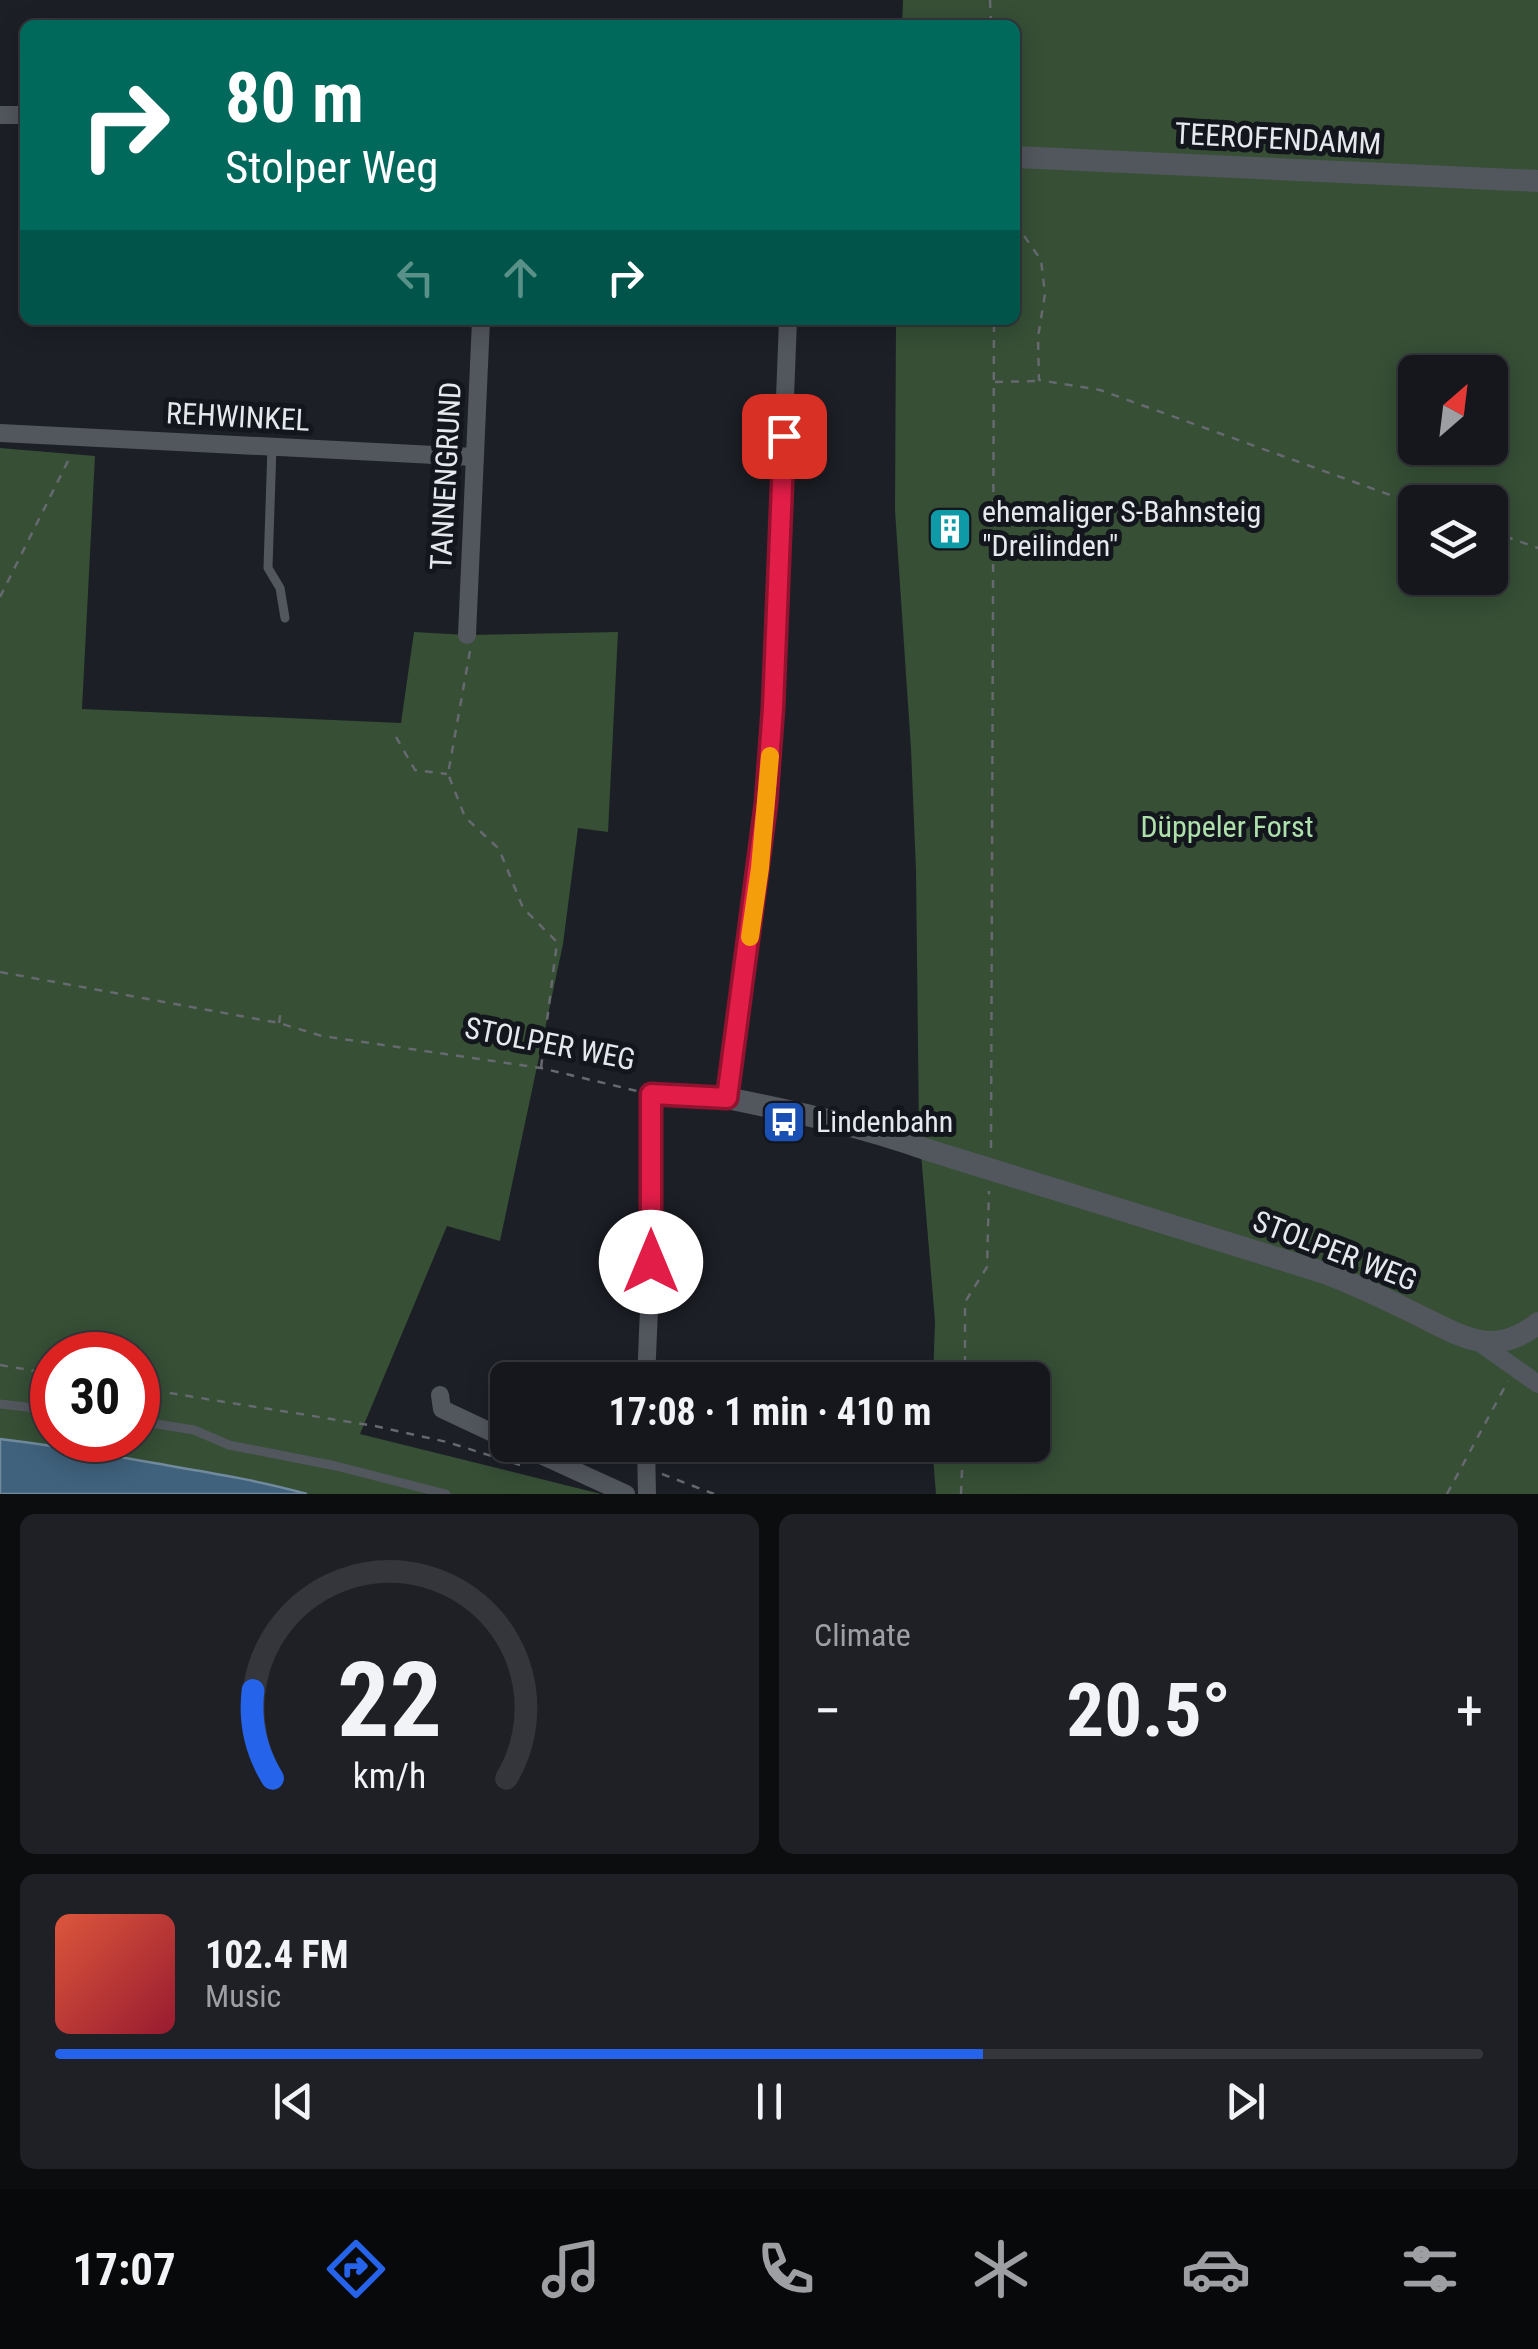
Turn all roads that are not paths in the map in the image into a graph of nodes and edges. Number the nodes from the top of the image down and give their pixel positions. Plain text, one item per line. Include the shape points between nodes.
1 (1020, 157) edge
2 (1538, 180) edge
3 (481, 325) edge
4 (788, 325) edge
5 (0, 433) edge
6 (272, 446) junction
7 (474, 458) junction
8 (285, 618) dead end
9 (467, 635) road end
10 (727, 1098) junction
11 (1538, 1323) edge
12 (1476, 1340) junction
13 (647, 1362) edge
14 (1538, 1384) edge
15 (440, 1395) dead end
16 (0, 1404) edge
17 (30, 1407) edge
18 (160, 1425) edge
19 (490, 1432) edge
20 (556, 1462) edge
21 (646, 1462) edge
22 (446, 1494) edge
23 (626, 1494) edge
24 (647, 1494) edge

1 - 2 street, TEEROFENDAMM
3 - 7 street, TANNENGRUND
4 - 10 street via 766,803
5 - 6 street, REHWINKEL
6 - 7 street, REHWINKEL
6 - 8 lane via 268,568
7 - 9 street, TANNENGRUND
10 - 12 street, STOLPER WEG via 886,1135 1324,1273
10 - 13 street, STOLPER WEG via 651,1094
11 - 12 street via 1510,1338
12 - 14 street, STOLPER WEG
15 - 19 street via 442,1409
16 - 17 lane
18 - 22 lane
20 - 23 street
21 - 24 street

